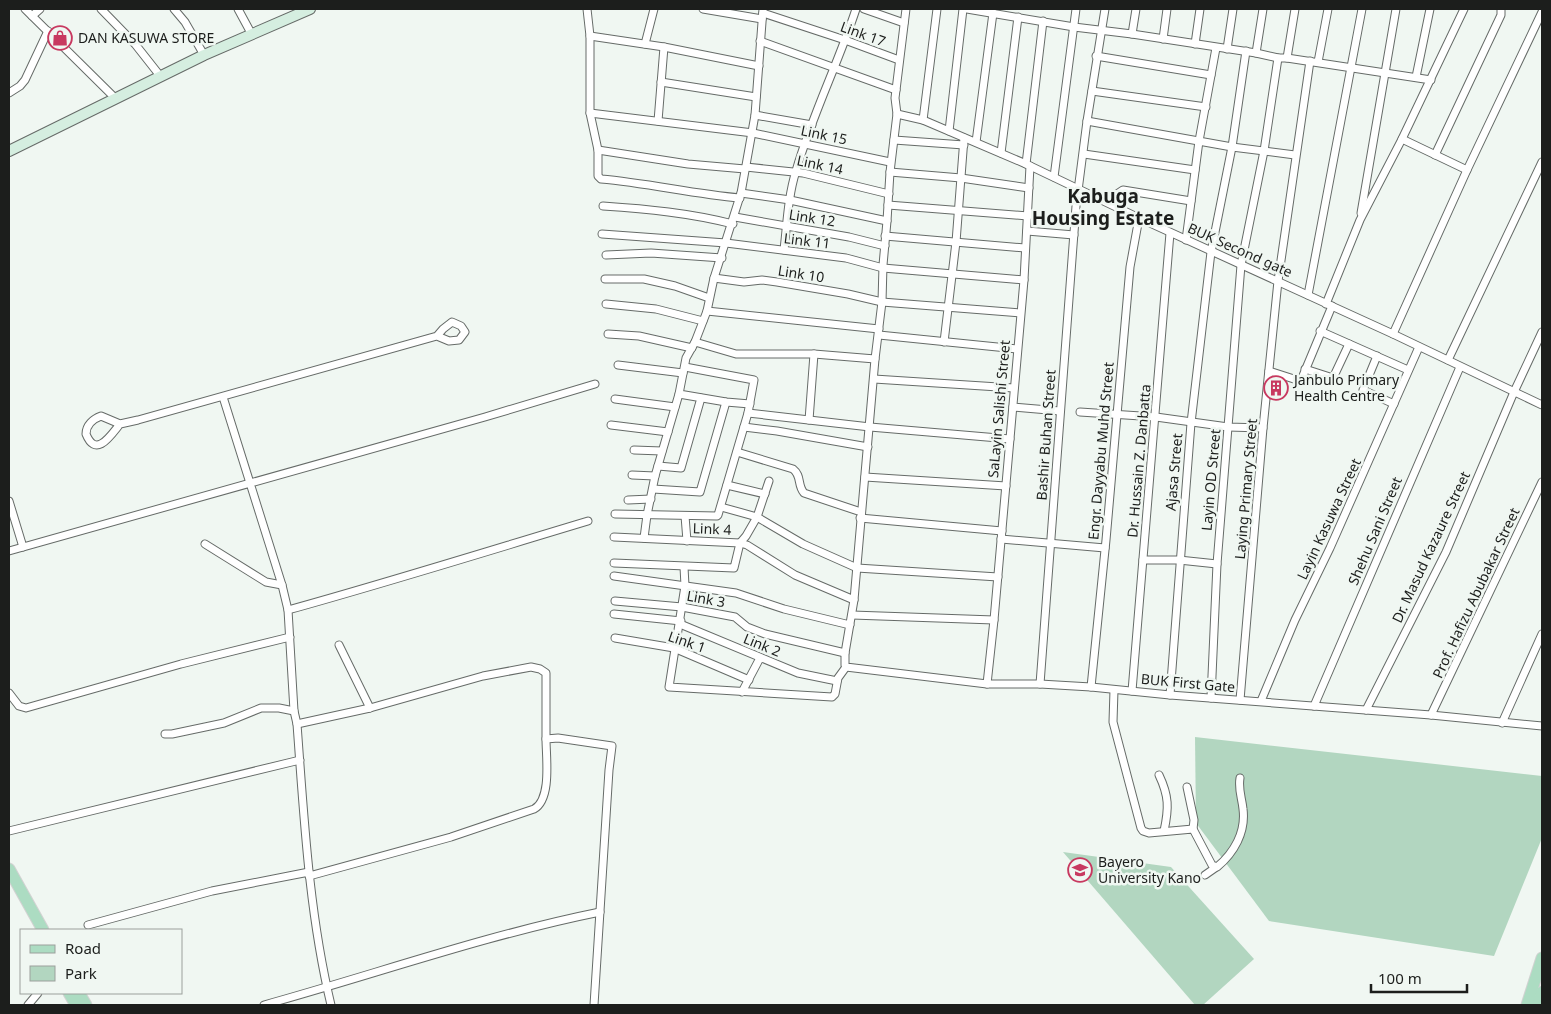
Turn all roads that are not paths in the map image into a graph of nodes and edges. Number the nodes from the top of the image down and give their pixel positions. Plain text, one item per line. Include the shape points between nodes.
1 (24, 9) edge
2 (40, 9) edge
3 (101, 9) edge
4 (174, 9) edge
5 (238, 9) edge
6 (310, 9) edge
7 (587, 9) edge
8 (653, 9) edge
9 (703, 9) edge
10 (856, 9) edge
11 (864, 9) edge
12 (906, 9) edge
13 (937, 9) edge
14 (963, 9) edge
15 (967, 9) edge
16 (1076, 9) edge
17 (1105, 9) edge
18 (1136, 9) edge
19 (1167, 9) edge
20 (1200, 9) edge
21 (1233, 9) edge
22 (1264, 9) edge
23 (1295, 9) edge
24 (1328, 9) edge
25 (1362, 9) edge
26 (1396, 9) edge
27 (1430, 9) edge
28 (1464, 9) edge
29 (1501, 9) edge
30 (1542, 12) edge
31 (993, 13) junction
32 (763, 14) edge
33 (32, 16) junction
34 (1018, 17) junction
35 (1043, 21) junction
36 (904, 23) junction
37 (1074, 27) junction
38 (1102, 30) junction
39 (48, 32) junction
40 (251, 33) junction
41 (1132, 34) junction
42 (590, 36) junction
43 (845, 40) junction
44 (1163, 40) junction
45 (760, 41) junction
46 (644, 44) junction
47 (1195, 44) junction
48 (664, 47) junction
49 (1216, 48) junction
50 (1227, 49) junction
51 (1246, 52) junction
52 (1256, 53) junction
53 (204, 55) junction
54 (1096, 56) junction
55 (1278, 58) junction
56 (1287, 58) junction
57 (898, 60) junction
58 (1314, 62) junction
59 (759, 66) junction
60 (834, 68) junction
61 (1351, 68) junction
62 (1385, 72) junction
63 (1211, 75) junction
64 (160, 77) junction
65 (1416, 77) junction
66 (1430, 80) junction
67 (661, 82) junction
68 (896, 90) junction
69 (1092, 91) junction
70 (9, 93) edge
71 (756, 98) junction
72 (116, 99) junction
73 (1206, 106) junction
74 (590, 113) junction
75 (896, 114) junction
76 (755, 115) junction
77 (923, 120) junction
78 (658, 121) junction
79 (1087, 121) junction
80 (812, 125) junction
81 (949, 131) junction
82 (752, 133) junction
83 (1402, 139) junction
84 (894, 140) junction
85 (964, 141) junction
86 (1199, 141) junction
87 (976, 142) junction
88 (805, 143) junction
89 (1232, 147) junction
90 (598, 150) junction
91 (9, 151) edge
92 (1264, 151) junction
93 (1001, 153) junction
94 (1084, 154) junction
95 (1435, 154) junction
96 (1295, 155) junction
97 (890, 162) junction
98 (1542, 162) edge
99 (1028, 165) junction
100 (745, 168) junction
101 (1195, 170) junction
102 (1468, 170) junction
103 (796, 172) junction
104 (890, 172) junction
105 (1054, 177) junction
106 (961, 178) junction
107 (1029, 188) junction
108 (1079, 189) junction
109 (889, 194) junction
110 (741, 195) junction
111 (790, 200) junction
112 (1191, 201) junction
113 (1109, 203) junction
114 (888, 204) junction
115 (603, 206) dead end
116 (958, 209) junction
117 (1028, 216) junction
118 (1139, 218) junction
119 (1360, 220) junction
120 (734, 221) junction
121 (888, 222) junction
122 (787, 227) junction
123 (1028, 231) junction
124 (1170, 233) junction
125 (602, 234) dead end
126 (1074, 235) junction
127 (885, 236) junction
128 (1186, 240) junction
129 (956, 242) junction
130 (726, 243) junction
131 (885, 246) junction
132 (1025, 248) junction
133 (784, 250) junction
134 (1211, 252) junction
135 (606, 254) dead end
136 (722, 258) junction
137 (1241, 265) junction
138 (883, 268) junction
139 (952, 274) junction
140 (714, 278) junction
141 (604, 279) dead end
142 (1024, 280) junction
143 (1278, 281) junction
144 (1308, 295) junction
145 (709, 298) junction
146 (882, 302) junction
147 (606, 304) dead end
148 (1329, 305) junction
149 (949, 307) junction
150 (706, 311) junction
151 (1020, 313) junction
152 (703, 321) junction
153 (1320, 331) junction
154 (879, 332) junction
155 (608, 334) dead end
156 (1393, 334) junction
157 (1542, 335) edge
158 (437, 336) dead end
159 (944, 342) junction
160 (1350, 344) junction
161 (693, 345) junction
162 (1419, 347) junction
163 (1017, 349) junction
164 (814, 354) junction
165 (1377, 356) junction
166 (875, 359) junction
167 (1448, 360) junction
168 (618, 365) dead end
169 (1460, 367) junction
170 (1305, 369) junction
171 (684, 370) junction
172 (1408, 370) junction
173 (1269, 371) junction
174 (874, 379) junction
175 (595, 384) dead end
176 (1014, 388) junction
177 (1514, 392) junction
178 (679, 394) junction
179 (223, 397) junction
180 (701, 398) junction
181 (615, 399) dead end
182 (726, 402) junction
183 (750, 404) junction
184 (1394, 404) junction
185 (1542, 405) edge
186 (676, 406) junction
187 (1012, 407) junction
188 (1060, 411) junction
189 (1080, 412) dead end
190 (748, 413) junction
191 (1117, 415) junction
192 (1156, 416) junction
193 (809, 420) junction
194 (1191, 423) junction
195 (120, 424) junction
196 (611, 425) dead end
197 (870, 427) junction
198 (1228, 427) junction
199 (744, 428) junction
200 (1263, 428) junction
201 (668, 432) junction
202 (1010, 439) junction
203 (868, 447) junction
204 (634, 450) dead end
205 (662, 451) junction
206 (737, 452) junction
207 (658, 466) junction
208 (632, 474) dead end
209 (655, 476) junction
210 (865, 477) junction
211 (769, 481) dead end
212 (1542, 482) edge
213 (250, 483) junction
214 (727, 484) junction
215 (1006, 486) junction
216 (652, 489) junction
217 (765, 494) junction
218 (651, 499) junction
219 (628, 500) dead end
220 (9, 501) edge
221 (721, 507) junction
222 (615, 514) dead end
223 (646, 515) junction
224 (861, 515) junction
225 (685, 516) junction
226 (757, 517) junction
227 (588, 521) dead end
228 (1002, 531) junction
229 (614, 537) dead end
230 (644, 538) junction
231 (1001, 539) junction
232 (687, 541) junction
233 (740, 543) junction
234 (205, 544) dead end
235 (1050, 544) junction
236 (23, 547) junction
237 (1106, 548) junction
238 (9, 551) edge
239 (1144, 560) junction
240 (1179, 560) junction
241 (614, 562) dead end
242 (1217, 564) junction
243 (684, 567) junction
244 (857, 568) junction
245 (614, 576) dead end
246 (998, 577) junction
247 (282, 585) junction
248 (685, 586) junction
249 (854, 600) junction
250 (615, 601) dead end
251 (682, 607) junction
252 (288, 610) junction
253 (614, 614) dead end
254 (852, 615) junction
255 (994, 620) junction
256 (680, 623) junction
257 (850, 625) junction
258 (1542, 634) edge
259 (290, 637) junction
260 (615, 638) dead end
261 (339, 645) dead end
262 (674, 648) junction
263 (845, 653) junction
264 (760, 658) junction
265 (846, 667) junction
266 (749, 680) junction
267 (837, 682) junction
268 (987, 684) junction
269 (1040, 684) junction
270 (1091, 687) junction
271 (1114, 690) junction
272 (1132, 691) junction
273 (742, 692) junction
274 (9, 693) edge
275 (1170, 695) junction
276 (1211, 698) junction
277 (1240, 700) junction
278 (1261, 701) junction
279 (1314, 706) junction
280 (370, 708) junction
281 (1366, 710) junction
282 (294, 711) junction
283 (1431, 715) junction
284 (1502, 723) junction
285 (297, 724) junction
286 (1542, 726) edge
287 (165, 734) dead end
288 (546, 739) junction
289 (300, 760) junction
290 (1159, 775) dead end
291 (1240, 778) dead end
292 (1187, 787) dead end
293 (1193, 829) junction
294 (9, 831) edge
295 (1164, 831) junction
296 (1215, 868) junction
297 (9, 869) edge
298 (309, 874) junction
299 (1205, 875) dead end
300 (9, 882) edge
301 (600, 912) junction
302 (88, 925) dead end
303 (34, 929) edge
304 (42, 929) edge
305 (1542, 958) edge
306 (326, 988) junction
307 (1542, 992) edge
308 (37, 994) edge
309 (70, 994) edge
310 (80, 994) edge
311 (28, 1005) edge
312 (76, 1005) edge
313 (86, 1005) edge
314 (264, 1005) edge
315 (331, 1005) edge
316 (594, 1005) edge
317 (1527, 1005) edge
318 (1538, 1005) edge

1 - 33 street
2 - 33 street
3 - 64 street via 135,44
4 - 53 street via 186,22
5 - 40 street
6 - 40 street
7 - 42 street
8 - 46 street
9 - 32 street, Link 17
10 - 43 street
11 - 36 street
12 - 36 street
13 - 77 street
14 - 81 street
15 - 31 street
16 - 37 street
17 - 38 street, Bashir Buhan Street
18 - 41 street
19 - 44 street
20 - 47 street
21 - 50 street
22 - 52 street
23 - 56 street
24 - 58 street, Laying Primary Street
25 - 61 street
26 - 62 street
27 - 65 street
28 - 66 street
29 - 95 street
30 - 102 street
31 - 34 street
31 - 87 street
32 - 43 street, Link 17
32 - 45 street
33 - 39 street
34 - 35 street
34 - 93 street
35 - 37 street
35 - 99 street, SaLayin Salishi Street
36 - 57 street
37 - 38 street
37 - 105 street
38 - 41 street
38 - 54 street, Bashir Buhan Street
39 - 70 street via 28,76
39 - 72 street
40 - 53 street
41 - 44 street
42 - 46 street
42 - 74 street
43 - 57 street, Link 17
43 - 60 street
44 - 47 street
45 - 59 street
45 - 60 street
46 - 48 street
47 - 49 street
48 - 59 street
48 - 67 street
49 - 50 street
49 - 63 street
50 - 51 street
51 - 52 street
51 - 89 street, Ajasa Street
52 - 55 street
53 - 64 street
54 - 63 street
54 - 69 street, Bashir Buhan Street
55 - 56 street
55 - 92 street, Layin OD Street
56 - 58 street
57 - 68 street
58 - 61 street
58 - 96 street, Laying Primary Street
59 - 71 street
60 - 68 street
60 - 80 street
61 - 62 street
61 - 144 street
62 - 65 street
62 - 119 street
63 - 73 street
64 - 72 street
65 - 66 street
66 - 83 street
67 - 71 street
67 - 78 street
68 - 75 street
69 - 73 street
69 - 79 street, Bashir Buhan Street
71 - 76 street
72 - 91 street
73 - 86 street
74 - 78 street, Link 15
74 - 90 street
75 - 77 street, BUK Second gate
75 - 84 street
76 - 80 street
76 - 82 street
77 - 81 street, BUK Second gate
78 - 82 street, Link 15
79 - 86 street
79 - 94 street, Bashir Buhan Street
80 - 88 street
81 - 85 street, BUK Second gate
82 - 88 street, Link 15
82 - 100 street
83 - 95 street
83 - 119 street
84 - 85 street
84 - 97 street
85 - 87 street, BUK Second gate
85 - 106 street
86 - 89 street
86 - 101 street
87 - 93 street, BUK Second gate
88 - 97 street, Link 15
88 - 103 street
89 - 92 street
89 - 134 street, Ajasa Street
90 - 100 street, Link 14 via 688,164
90 - 110 street via 598,176 601,179 699,194
92 - 96 street
92 - 137 street, Layin OD Street
93 - 99 street, BUK Second gate
94 - 101 street
94 - 108 street, Bashir Buhan Street
95 - 102 street
96 - 143 street, Laying Primary Street
97 - 104 street
98 - 167 street
99 - 105 street, BUK Second gate
99 - 107 street, SaLayin Salishi Street
100 - 103 street, Link 14
100 - 110 street
101 - 112 street
102 - 156 street
103 - 109 street, Link 14
103 - 111 street
104 - 106 street
104 - 109 street
105 - 108 street, BUK Second gate
106 - 107 street
106 - 116 street
107 - 117 street, SaLayin Salishi Street
108 - 113 street, BUK Second gate
108 - 126 street, Bashir Buhan Street
109 - 114 street
110 - 111 street
110 - 120 street
111 - 121 street
111 - 122 street
112 - 113 street via 1123,190
112 - 128 street
113 - 118 street, BUK Second gate
114 - 116 street
114 - 121 street
115 - 120 street, Link 12
116 - 117 street
116 - 129 street
117 - 123 street, SaLayin Salishi Street
118 - 124 street, BUK Second gate
118 - 191 street, Engr. Dayyabu Muhd Street via 1130,267
119 - 148 street
120 - 122 street, Link 12
120 - 130 street
121 - 127 street
122 - 131 street, Link 12
122 - 133 street
123 - 126 street
123 - 132 street, SaLayin Salishi Street
124 - 128 street, BUK Second gate
124 - 192 street, Dr. Hussain Z. Danbatta
125 - 130 street, Link 11
126 - 188 street, Bashir Buhan Street
127 - 129 street
127 - 131 street
128 - 134 street, BUK Second gate
129 - 132 street
129 - 139 street
130 - 133 street, Link 11
130 - 136 street
131 - 138 street
132 - 142 street, SaLayin Salishi Street
133 - 138 street, Link 11 via 846,258
134 - 137 street, BUK Second gate
134 - 194 street, Ajasa Street
135 - 136 street via 651,253
136 - 140 street
137 - 143 street, BUK Second gate
137 - 198 street, Layin OD Street
138 - 139 street, Link 11
138 - 146 street
139 - 142 street, Link 11
139 - 149 street
140 - 145 street
140 - 146 street, Link 10 via 777,282
141 - 145 street via 644,279
142 - 151 street, SaLayin Salishi Street
143 - 144 street, BUK Second gate
143 - 173 street, Laying Primary Street
144 - 148 street, BUK Second gate
145 - 150 street
146 - 149 street, Link 10
146 - 154 street
147 - 152 street via 656,309
148 - 153 street
148 - 156 street, BUK Second gate
149 - 151 street, Link 10
149 - 159 street
150 - 152 street
150 - 154 street
151 - 163 street, SaLayin Salishi Street
152 - 161 street
153 - 160 street
153 - 170 street
154 - 159 street
154 - 166 street
155 - 161 street
156 - 162 street, BUK Second gate
157 - 177 street, Dr. Masud Kazaure Street
158 - 179 street
159 - 163 street
160 - 165 street
160 - 170 street via 1333,378
161 - 164 street via 736,354
161 - 171 street
162 - 167 street, BUK Second gate
162 - 172 street, Layin Kasuwa Street
163 - 176 street, SaLayin Salishi Street
164 - 166 street
164 - 193 street
165 - 172 street
165 - 184 street via 1363,390
166 - 174 street
167 - 169 street, BUK Second gate
168 - 171 street
169 - 177 street, BUK Second gate
169 - 279 street, Shehu Sani Street
170 - 173 street via 1302,378 1297,380
171 - 178 street
171 - 183 street via 753,379
172 - 184 street, Layin Kasuwa Street
173 - 200 street, Laying Primary Street
174 - 176 street
174 - 197 street
175 - 213 street
176 - 187 street, SaLayin Salishi Street
177 - 185 street, BUK Second gate
177 - 281 street, Dr. Masud Kazaure Street via 1446,552
178 - 180 street
178 - 186 street
179 - 195 street
179 - 213 street
180 - 182 street
180 - 207 street via 681,468
181 - 186 street
182 - 183 street
182 - 216 street via 700,492
183 - 190 street
184 - 278 street, Layin Kasuwa Street
186 - 201 street
187 - 188 street
187 - 202 street, SaLayin Salishi Street
188 - 235 street, Bashir Buhan Street
189 - 191 street
190 - 193 street
190 - 197 street
190 - 199 street
191 - 192 street
191 - 237 street, Engr. Dayyabu Muhd Street
192 - 194 street
192 - 239 street, Dr. Hussain Z. Danbatta
193 - 197 street
194 - 198 street
194 - 240 street, Ajasa Street
195 - 195 street via 101,416 89,425 86,434 92,443 100,445
196 - 201 street
197 - 202 street
197 - 203 street
198 - 200 street
198 - 242 street, Layin OD Street
199 - 203 street
199 - 206 street
200 - 277 street, Laying Primary Street
201 - 205 street
202 - 215 street, SaLayin Salishi Street
203 - 210 street
204 - 205 street
205 - 207 street
206 - 214 street
206 - 224 street via 793,469 799,476 804,493
207 - 209 street
208 - 209 street
209 - 216 street
210 - 215 street
210 - 224 street
211 - 217 street
212 - 283 street, Prof. Hafizu Abubakar Street
213 - 236 street
213 - 247 street
214 - 217 street
214 - 221 street
215 - 228 street, SaLayin Salishi Street
216 - 218 street
217 - 226 street
218 - 219 street
218 - 223 street
220 - 236 street
221 - 225 street via 717,516
221 - 226 street
222 - 223 street
223 - 225 street
223 - 230 street
224 - 228 street
224 - 244 street
225 - 232 street
226 - 233 street
226 - 244 street via 803,544
227 - 252 street
228 - 231 street, SaLayin Salishi Street
229 - 230 street, Link 4
230 - 232 street, Link 4
231 - 235 street
231 - 246 street, SaLayin Salishi Street
232 - 233 street, Link 4
233 - 243 street via 734,568
233 - 249 street, Link 4 via 795,575
234 - 247 street via 266,582
235 - 237 street
235 - 269 street, Bashir Buhan Street
236 - 238 street
237 - 270 street, Engr. Dayyabu Muhd Street
239 - 240 street
239 - 272 street, Dr. Hussain Z. Danbatta
240 - 242 street
240 - 275 street, Ajasa Street
241 - 243 street
242 - 276 street, Layin OD Street
243 - 248 street
244 - 246 street
244 - 249 street
245 - 248 street
246 - 255 street, SaLayin Salishi Street
247 - 252 street
248 - 251 street
248 - 257 street via 736,593
249 - 254 street
250 - 251 street, Link 3
251 - 256 street
251 - 263 street, Link 3 via 735,617 747,627 765,634
252 - 259 street
253 - 256 street, Link 2
254 - 255 street
254 - 257 street
255 - 268 street, SaLayin Salishi Street
256 - 262 street
256 - 264 street, Link 2
257 - 263 street
258 - 284 street
259 - 274 street via 26,708 19,706
259 - 282 street
260 - 262 street, Link 1
261 - 280 street
262 - 266 street, Link 1
262 - 273 street via 668,686
263 - 265 street
264 - 266 street
264 - 267 street, Link 2
265 - 267 street
265 - 268 street, BUK First Gate
266 - 273 street
267 - 273 street via 836,694 832,697
268 - 269 street, BUK First Gate
269 - 270 street, BUK First Gate
270 - 271 street, BUK First Gate
271 - 272 street, BUK First Gate
271 - 295 street via 1113,722 1141,828 1149,834
272 - 275 street, BUK First Gate
275 - 276 street, BUK First Gate
276 - 277 street, BUK First Gate
277 - 278 street, BUK First Gate
278 - 279 street, BUK First Gate
279 - 281 street, BUK First Gate
280 - 285 street
280 - 288 street via 482,676 536,667 544,671 546,677
281 - 283 street, BUK First Gate
282 - 285 street
282 - 287 street via 261,708 224,723
283 - 284 street, BUK First Gate
284 - 286 street, BUK First Gate
285 - 289 street
288 - 298 street via 545,794 534,809 451,837
288 - 301 street via 612,746
289 - 294 street
289 - 298 street
290 - 295 street via 1168,801
291 - 296 street via 1243,816 1240,836 1230,854
292 - 293 street
293 - 295 street
293 - 296 street
296 - 299 street
297 - 304 main road
298 - 302 street via 212,891
298 - 306 street
300 - 303 main road
301 - 306 street via 465,946
301 - 316 street
305 - 317 main road
306 - 314 street
306 - 315 street
307 - 318 main road
308 - 311 street
309 - 312 main road
310 - 313 main road

